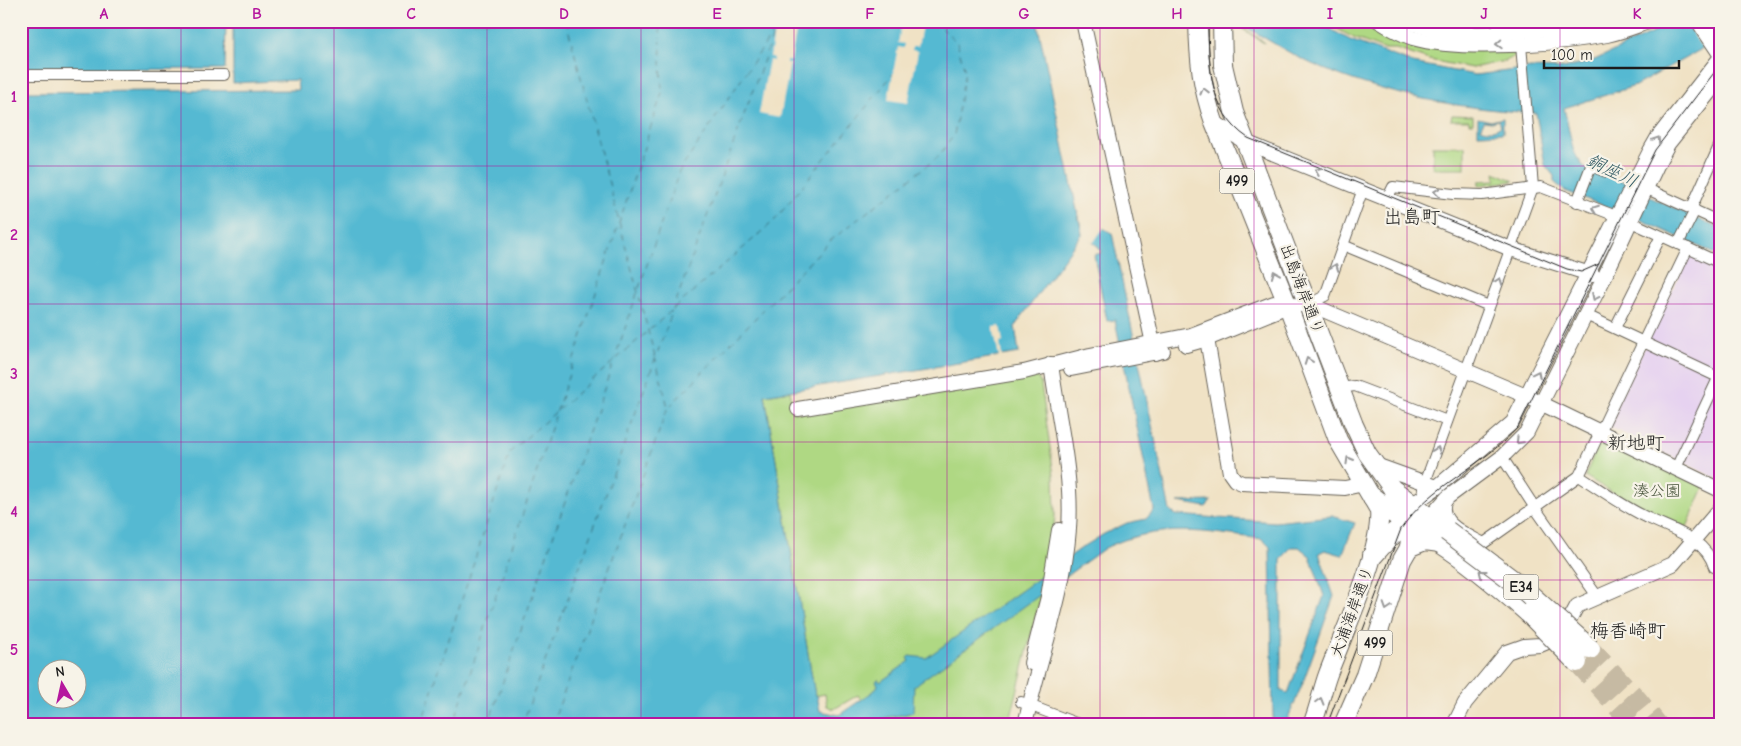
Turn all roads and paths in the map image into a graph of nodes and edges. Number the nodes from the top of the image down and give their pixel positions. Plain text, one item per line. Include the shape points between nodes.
1 (1083, 21) edge
2 (1198, 21) edge
3 (1379, 21) edge
4 (1406, 21) edge
5 (1611, 21) edge
6 (1650, 21) edge
7 (1698, 21) edge
8 (1711, 21) edge
9 (1222, 22) edge
10 (1579, 29) edge
11 (1520, 32) edge
12 (1717, 44) edge
13 (1720, 58) edge
14 (21, 75) edge
15 (224, 75) dead end
16 (1720, 79) edge
17 (1214, 122) junction
18 (1245, 142) junction
19 (1720, 144) edge
20 (1606, 172) dead end
21 (1640, 185) junction
22 (1532, 187) junction
23 (1363, 189) junction
24 (1387, 199) junction
25 (1577, 202) junction
26 (1693, 210) junction
27 (1623, 219) junction
28 (1720, 222) edge
29 (1660, 236) junction
30 (1343, 245) junction
31 (1683, 246) junction
32 (1511, 249) junction
33 (1720, 263) edge
34 (1587, 273) junction
35 (1603, 280) junction
36 (1309, 304) junction
37 (1288, 306) junction
38 (1489, 306) junction
39 (1586, 315) junction
40 (1615, 328) junction
41 (1207, 339) junction
42 (1642, 340) junction
43 (1154, 348) junction
44 (1046, 368) junction
45 (1467, 370) junction
46 (1719, 376) edge
47 (1340, 388) junction
48 (1526, 396) junction
49 (1542, 404) junction
50 (798, 409) dead end
51 (1447, 421) junction
52 (1600, 431) junction
53 (1502, 457) junction
54 (1376, 465) junction
55 (1676, 468) junction
56 (1579, 476) junction
57 (1720, 490) edge
58 (1368, 491) junction
59 (1394, 491) joint
60 (1448, 497) junction
61 (1535, 508) junction
62 (1720, 509) edge
63 (1416, 512) junction
64 (1444, 537) junction
65 (1693, 541) junction
66 (1373, 555) junction
67 (1720, 568) edge
68 (1597, 596) junction
69 (1583, 655) tunnel mouth
70 (1025, 704) junction
71 (1015, 725) edge
72 (1024, 725) edge
73 (1081, 725) edge
74 (1312, 725) edge
75 (1343, 725) edge
76 (1454, 725) edge

1 - 43 street
17 -> 2 highway, 出島海岸通り / 499 via 1200,74
11 -> 3 street via 1467,46 1415,39
4 - 11 street via 1469,35
5 - 10 street
6 - 10 street via 1607,35
7 - 12 street
8 - 12 street
9 - 18 highway, 出島海岸通り / 499 via 1226,80
10 - 11 street
11 - 22 street
21 -> 13 street via 1658,137
14 - 15 street
16 - 21 street
17 - 18 street
37 -> 17 highway, 出島海岸通り / 499
23 -> 18 street
18 - 36 highway, 出島海岸通り / 499
19 - 26 street
20 - 25 street via 1592,166
21 - 26 street
21 - 27 street
22 -> 24 street via 1482,195 1393,187
22 - 25 street
22 - 32 street
23 - 24 street
23 - 30 street
24 - 32 street
27 -> 25 street
26 - 28 street
26 - 31 street
27 - 29 street
27 - 34 street
27 - 35 street
29 - 31 street
29 - 40 street
36 -> 30 street via 1325,296
30 - 38 street
31 - 33 street
31 - 42 street
32 - 34 street
38 -> 32 street
34 - 35 street
48 -> 34 street
35 -> 39 street
36 - 37 street
36 - 45 street
36 - 47 highway, 出島海岸通り / 499
37 - 41 street
37 - 43 street via 1274,303
58 -> 37 highway, 出島海岸通り / 499 via 1338,440
38 - 45 street
39 - 40 street
39 - 49 street
40 - 42 street
41 - 43 street
41 - 58 street via 1230,473 1235,480
42 - 46 street
42 - 52 street
43 - 44 street
44 - 50 street
44 - 70 street via 1059,461 1061,554 1054,594
45 - 48 street
45 - 51 street
46 - 55 street
47 - 51 street via 1355,386
47 - 54 highway, 出島海岸通り / 499 via 1358,434
48 - 49 street
48 - 63 street via 1513,422
49 - 52 street
49 -> 53 street via 1527,432
63 -> 51 street
52 - 55 street
52 - 56 street
53 - 60 street
53 - 61 street
54 - 59 highway, 出島海岸通り / 499
54 - 63 street
55 - 57 street
56 - 61 street
56 - 65 street
58 - 63 highway, E34
58 - 66 highway, 大浦海岸通り / 499 via 1379,510 1380,523
59 - 63 highway
60 - 61 street via 1444,506 1448,521 1484,543
60 - 63 street
61 - 68 street
62 - 65 street
63 - 64 highway, E34
63 - 64 highway via 1424,540
63 - 66 highway
63 -> 75 highway, 大浦海岸通り / 499 via 1364,675
64 - 69 highway, E34, bridge via 1520,586
65 - 67 street via 1711,558 1714,567
65 - 68 street via 1673,564
74 -> 66 highway, 大浦海岸通り / 499
68 - 76 street via 1577,606 1562,634 1540,645 1507,652 1465,703
70 - 71 street
70 - 72 street
70 - 73 street

